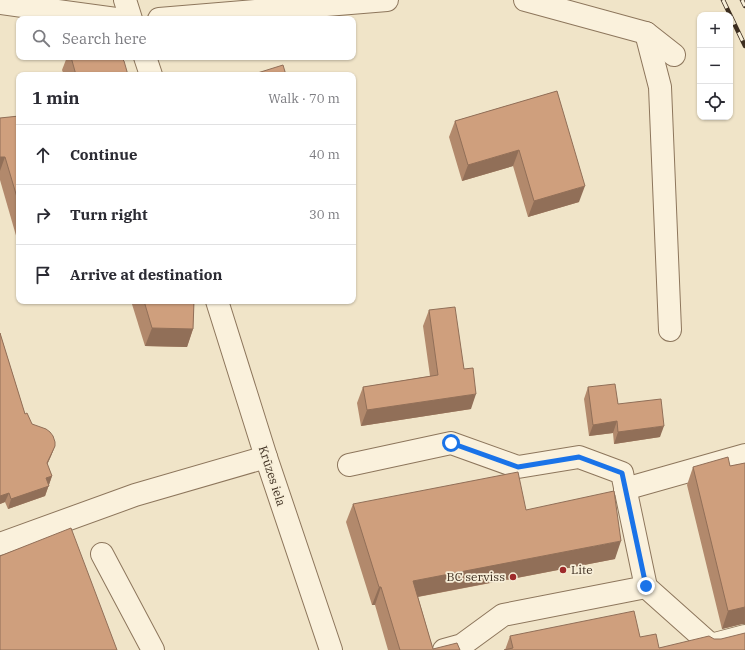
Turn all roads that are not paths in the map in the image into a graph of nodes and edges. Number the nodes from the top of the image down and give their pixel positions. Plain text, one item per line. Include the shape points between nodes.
1 (126, 0) edge
2 (387, 0) edge
3 (525, 0) edge
4 (0, 3) edge
5 (94, 16) edge
6 (130, 16) edge
7 (195, 16) edge
8 (646, 33) junction
9 (674, 55) dead end
10 (146, 60) edge
11 (150, 72) edge
12 (219, 304) edge
13 (670, 330) dead end
14 (745, 455) edge
15 (266, 457) junction
16 (349, 465) dead end
17 (625, 489) junction
18 (0, 544) edge
19 (102, 554) dead end
20 (646, 586) junction
21 (745, 636) edge
22 (456, 648) edge
23 (328, 649) edge
24 (153, 650) edge

1 - 6 street
2 - 7 street
3 - 8 street
4 - 5 street
8 - 9 street
8 - 13 street via 660,86
10 - 11 street
12 - 15 street, Krūzes iela
14 - 17 street
15 - 18 street via 135,495
15 - 23 street, Krūzes iela
16 - 17 street via 451,443 518,467 579,457 622,473
17 - 20 street
19 - 24 street
20 - 21 street via 711,645
20 - 22 street via 503,615

